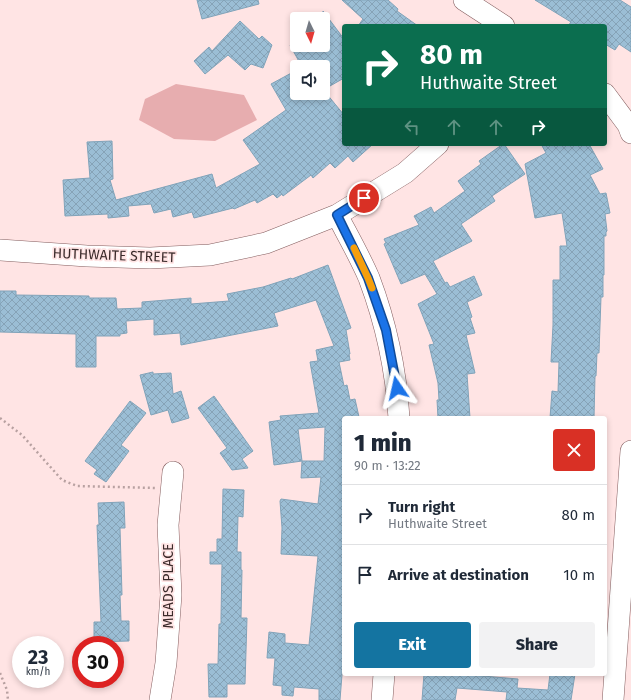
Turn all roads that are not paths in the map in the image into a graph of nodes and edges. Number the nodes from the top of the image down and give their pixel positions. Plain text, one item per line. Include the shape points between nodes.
1 (464, 0) edge
2 (501, 24) edge
3 (607, 97) edge
4 (631, 133) edge
5 (436, 146) edge
6 (337, 215) junction
7 (0, 250) edge
8 (398, 416) edge
9 (631, 451) edge
10 (172, 481) road end
11 (624, 636) edge
12 (384, 676) edge
13 (160, 700) edge
14 (382, 700) edge
15 (613, 700) edge

1 - 2 street
3 - 4 street
5 - 6 street, HUTHWAITE STREET via 405,173
6 - 7 street, HUTHWAITE STREET via 266,243 210,255 150,258
6 - 8 street via 368,278 386,330 397,388
9 - 11 street
10 - 13 street, MEADS PLACE via 168,526 171,595 166,663
11 - 15 street
12 - 14 street

